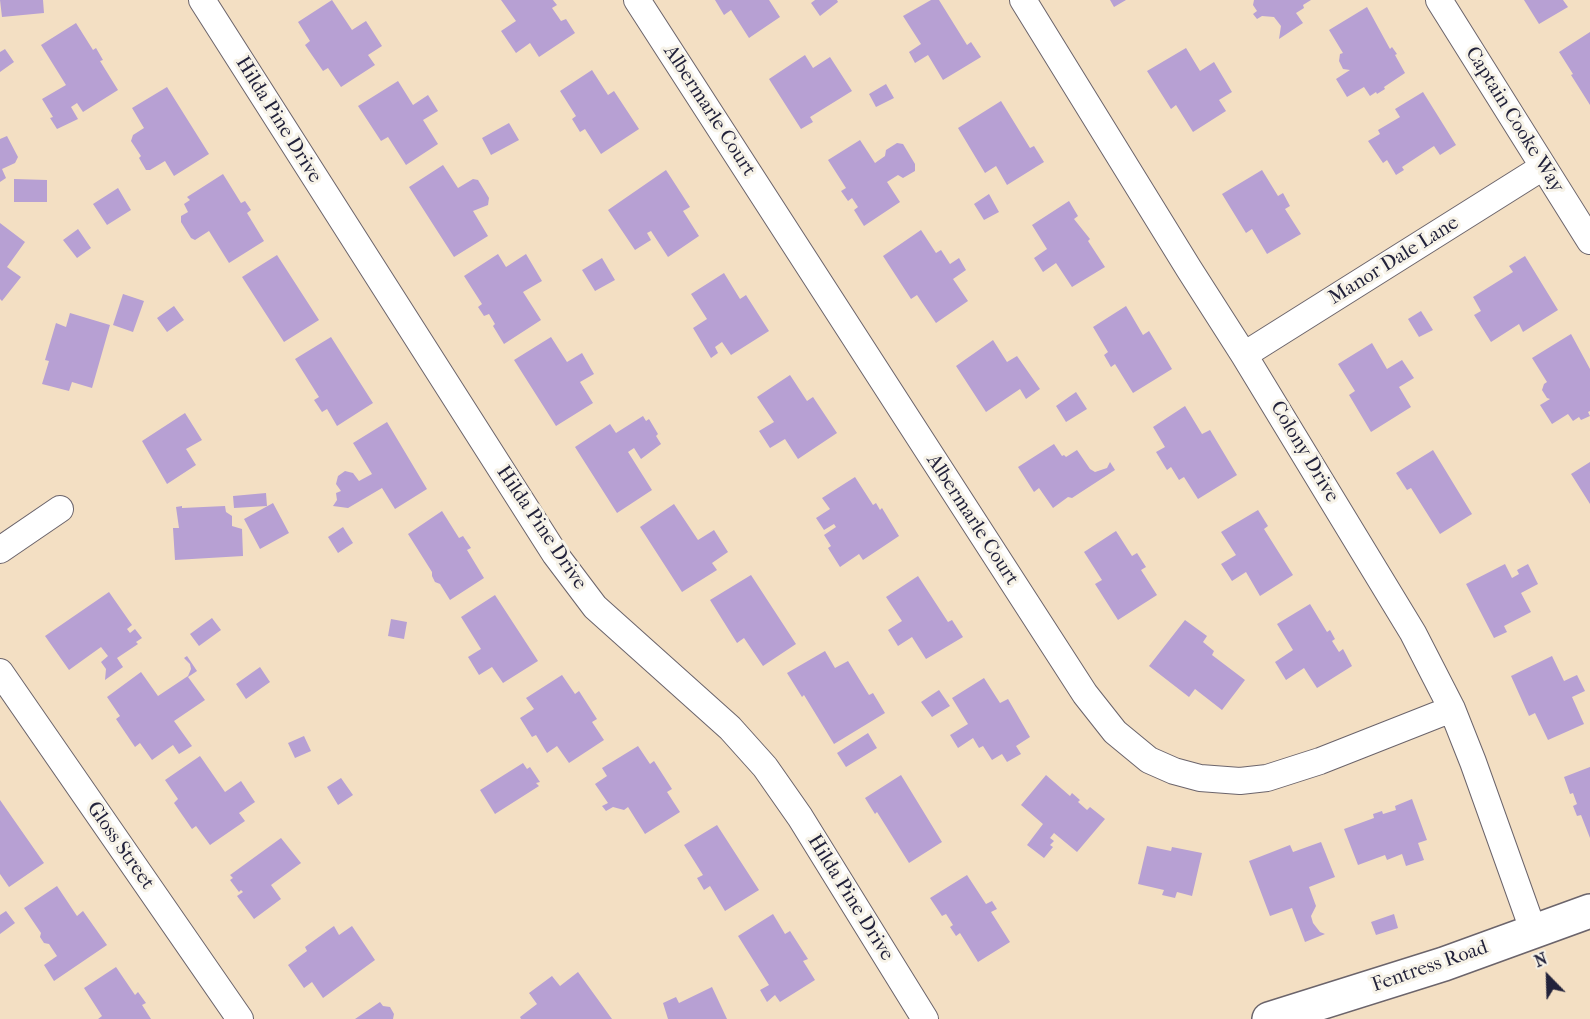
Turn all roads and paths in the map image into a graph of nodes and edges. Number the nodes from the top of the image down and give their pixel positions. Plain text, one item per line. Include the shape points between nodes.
1 (202, 0) edge
2 (637, 0) edge
3 (1023, 0) edge
4 (1439, 0) edge
5 (1544, 166) junction
6 (1590, 241) edge
7 (1244, 355) junction
8 (60, 509) dead end
9 (0, 550) edge
10 (0, 672) edge
11 (1452, 709) junction
12 (1590, 911) edge
13 (1533, 930) junction
14 (240, 1019) edge
15 (925, 1019) edge
16 (1269, 1019) edge

1 - 15 street, Hilda Pine Drive via 555,554 595,607 730,728 765,767
2 - 11 street, Albermarle Court via 1085,694 1114,732 1149,760 1174,771 1200,778 1240,781 1267,778 1320,761
3 - 7 street, Colony Drive
4 - 5 street, Captain Cooke Way
5 - 6 street, Captain Cooke Way
5 - 7 street, Manor Dale Lane
7 - 11 street, Colony Drive via 1413,633
8 - 9 street
10 - 14 street, Gloss Street
11 - 13 street, Colony Drive
12 - 13 street, Fentress Road
13 - 16 street, Fentress Road via 1444,964

